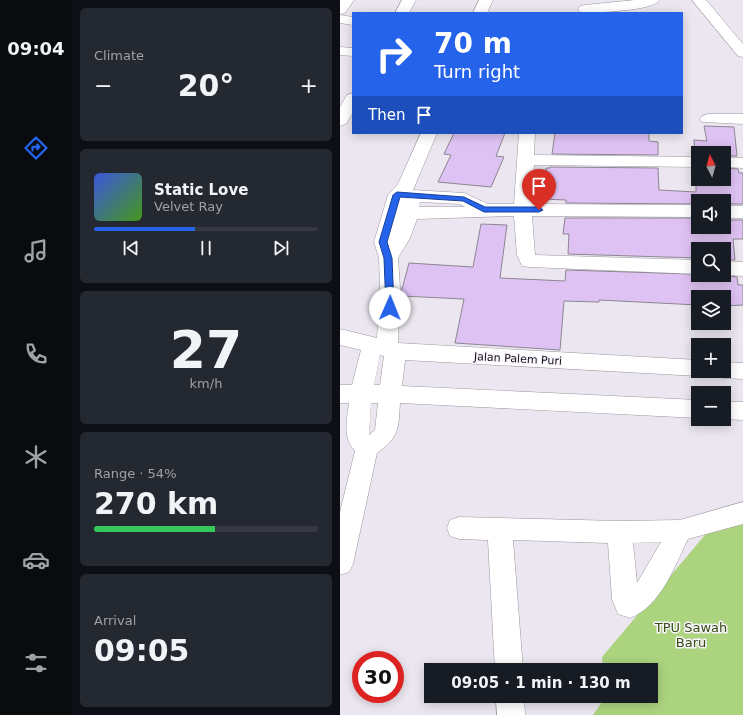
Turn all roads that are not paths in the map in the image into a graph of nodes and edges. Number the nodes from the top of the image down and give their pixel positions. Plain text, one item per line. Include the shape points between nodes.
1 (347, 0) edge
2 (409, 0) edge
3 (486, 0) edge
4 (653, 0) edge
5 (699, 0) edge
6 (585, 8) dead end
7 (340, 10) edge
8 (403, 12) edge
9 (480, 12) edge
10 (340, 20) edge
11 (352, 21) edge
12 (340, 51) edge
13 (352, 52) edge
14 (743, 53) edge
15 (352, 100) edge
16 (708, 119) dead end
17 (743, 119) edge
18 (340, 121) edge
19 (429, 134) edge
20 (527, 134) edge
21 (525, 160) junction
22 (691, 162) edge
23 (731, 162) edge
24 (743, 163) edge
25 (406, 198) junction
26 (524, 209) junction
27 (691, 211) edge
28 (731, 212) edge
29 (743, 212) edge
30 (388, 258) junction
31 (691, 267) edge
32 (731, 268) edge
33 (743, 269) edge
34 (340, 337) edge
35 (385, 349) junction
36 (691, 368) edge
37 (731, 370) edge
38 (743, 371) edge
39 (350, 394) edge
40 (391, 394) junction
41 (691, 409) edge
42 (731, 411) edge
43 (743, 412) edge
44 (367, 448) junction
45 (743, 513) edge
46 (459, 528) dead end
47 (500, 529) junction
48 (680, 531) junction
49 (620, 532) junction
50 (340, 564) edge
51 (509, 663) edge
52 (510, 703) edge
53 (511, 715) edge

1 - 7 street
2 - 8 street
3 - 9 street
4 - 6 street via 646,3
5 - 14 street
10 - 11 street
12 - 13 street
15 - 18 street
16 - 17 street
19 - 25 street
20 - 21 street
21 - 22 street
21 - 26 street
23 - 24 street
25 - 26 street via 462,213
25 - 30 street via 399,243
25 - 30 street via 391,213 383,242
26 - 27 street
26 - 31 street via 526,255 529,261
28 - 29 street
30 - 35 street via 390,288
32 - 33 street
34 - 35 street, Jalan Palem Puri
35 - 36 street, Jalan Palem Puri
35 - 39 street
35 - 40 street
37 - 38 street
39 - 40 street
39 - 44 street via 358,439
40 - 41 street
40 - 44 street via 386,432 382,438
42 - 43 street
44 - 50 street
45 - 48 street
46 - 47 street
47 - 49 street
47 - 51 street
48 - 49 street
48 - 49 street via 654,579 635,605 630,606 625,599
52 - 53 street

